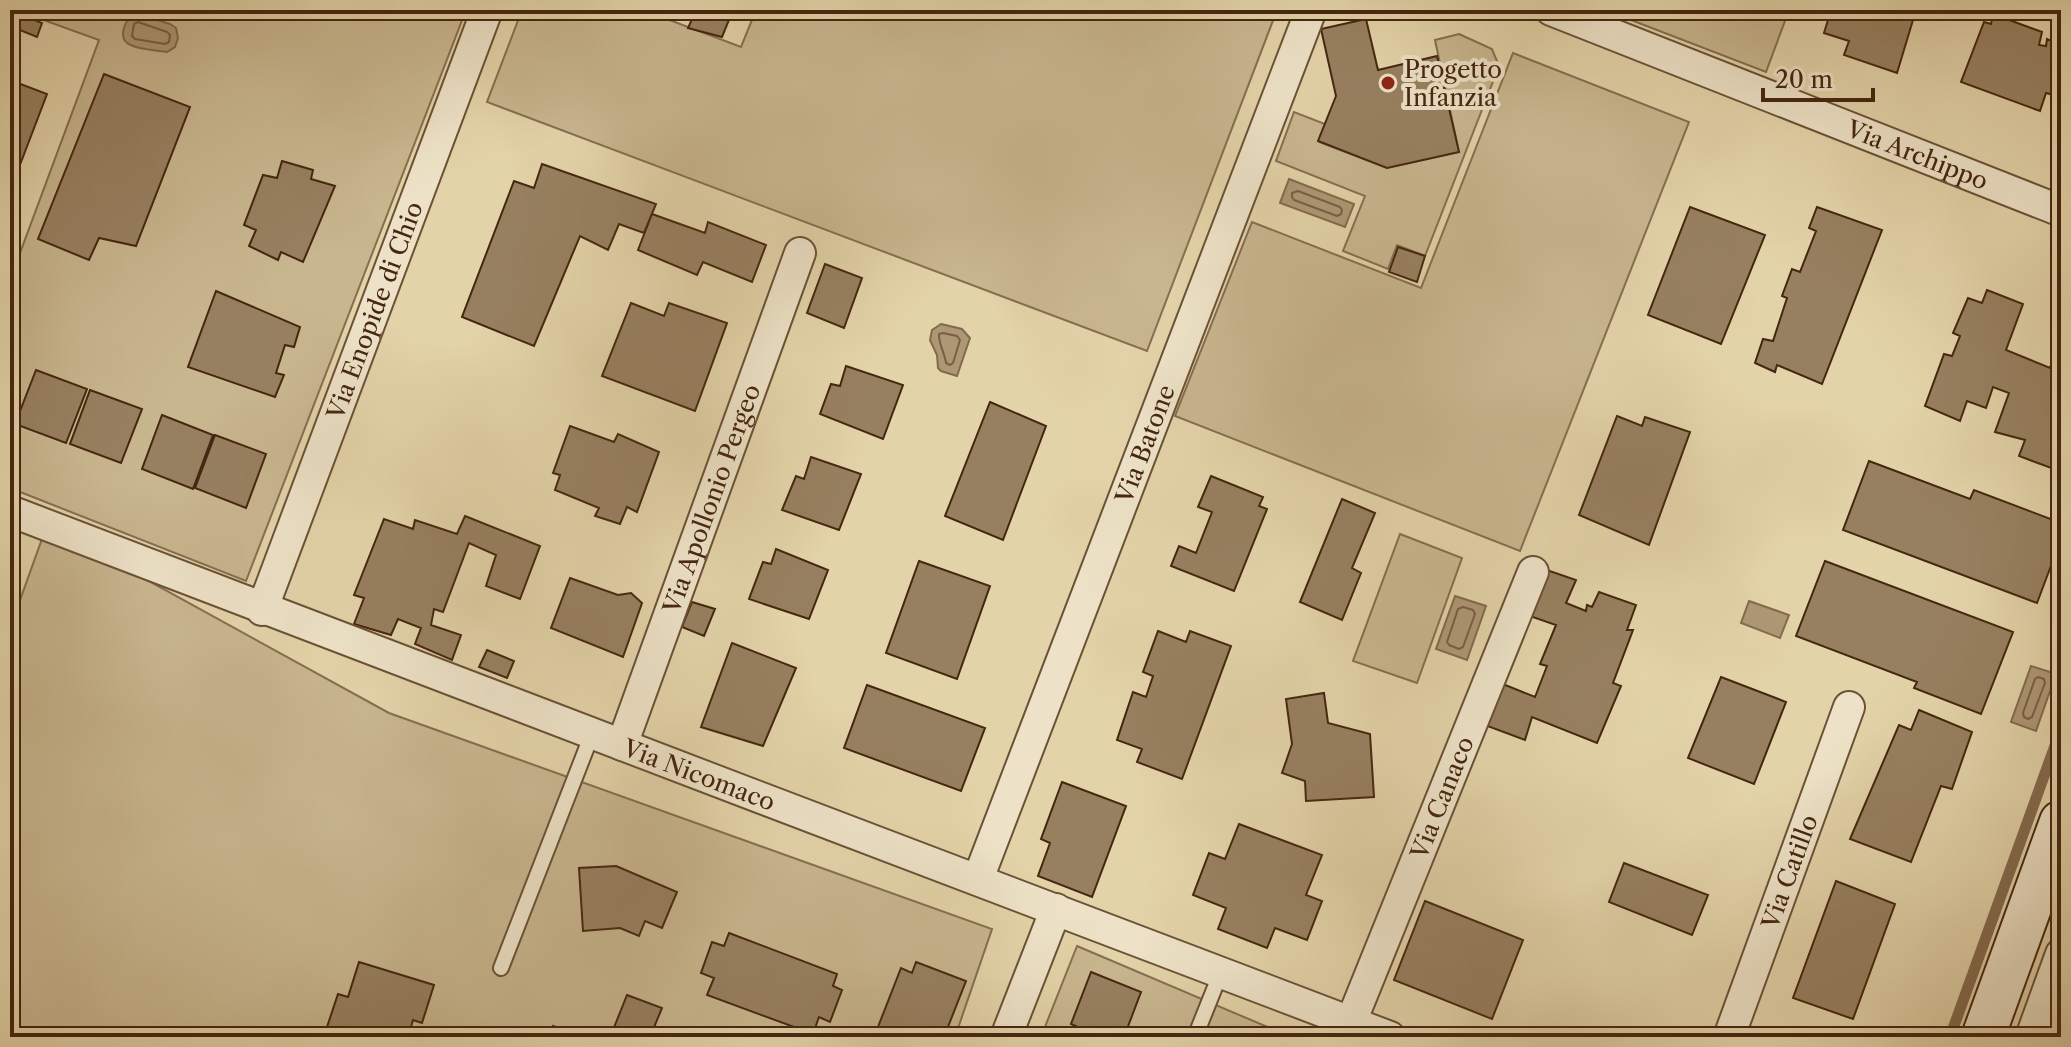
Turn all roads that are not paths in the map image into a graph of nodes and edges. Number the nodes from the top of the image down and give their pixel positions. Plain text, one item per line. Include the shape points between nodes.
1 (487, 10) edge
2 (1311, 10) edge
3 (1551, 10) edge
4 (2061, 211) edge
5 (800, 253) dead end
6 (10, 511) edge
7 (1533, 572) dead end
8 (262, 610) junction
9 (1849, 707) dead end
10 (592, 734) junction
11 (622, 745) junction
12 (2061, 822) edge
13 (978, 879) junction
14 (1056, 909) junction
15 (2061, 954) edge
16 (501, 968) dead end
17 (1221, 972) junction
18 (1351, 1022) junction
19 (1006, 1037) edge
20 (1195, 1037) edge
21 (1390, 1037) edge
22 (1729, 1037) edge
23 (1983, 1037) edge
24 (2031, 1037) edge

1 - 8 street, Via Enopide di Chio
2 - 13 street, Via Batone
3 - 4 street, Via Archippo
5 - 11 street, Via Apollonio Pergeo
6 - 8 street, Via Nicomaco
7 - 18 street, Via Canaco
8 - 10 street, Via Nicomaco
9 - 22 street, Via Catillo
10 - 11 street, Via Nicomaco
10 - 16 lane
11 - 13 street, Via Nicomaco
12 - 23 street
13 - 14 street, Via Nicomaco
14 - 17 street, Via Nicomaco
14 - 19 street
15 - 24 street
17 - 18 street, Via Nicomaco
17 - 20 lane
18 - 21 street, Via Nicomaco

